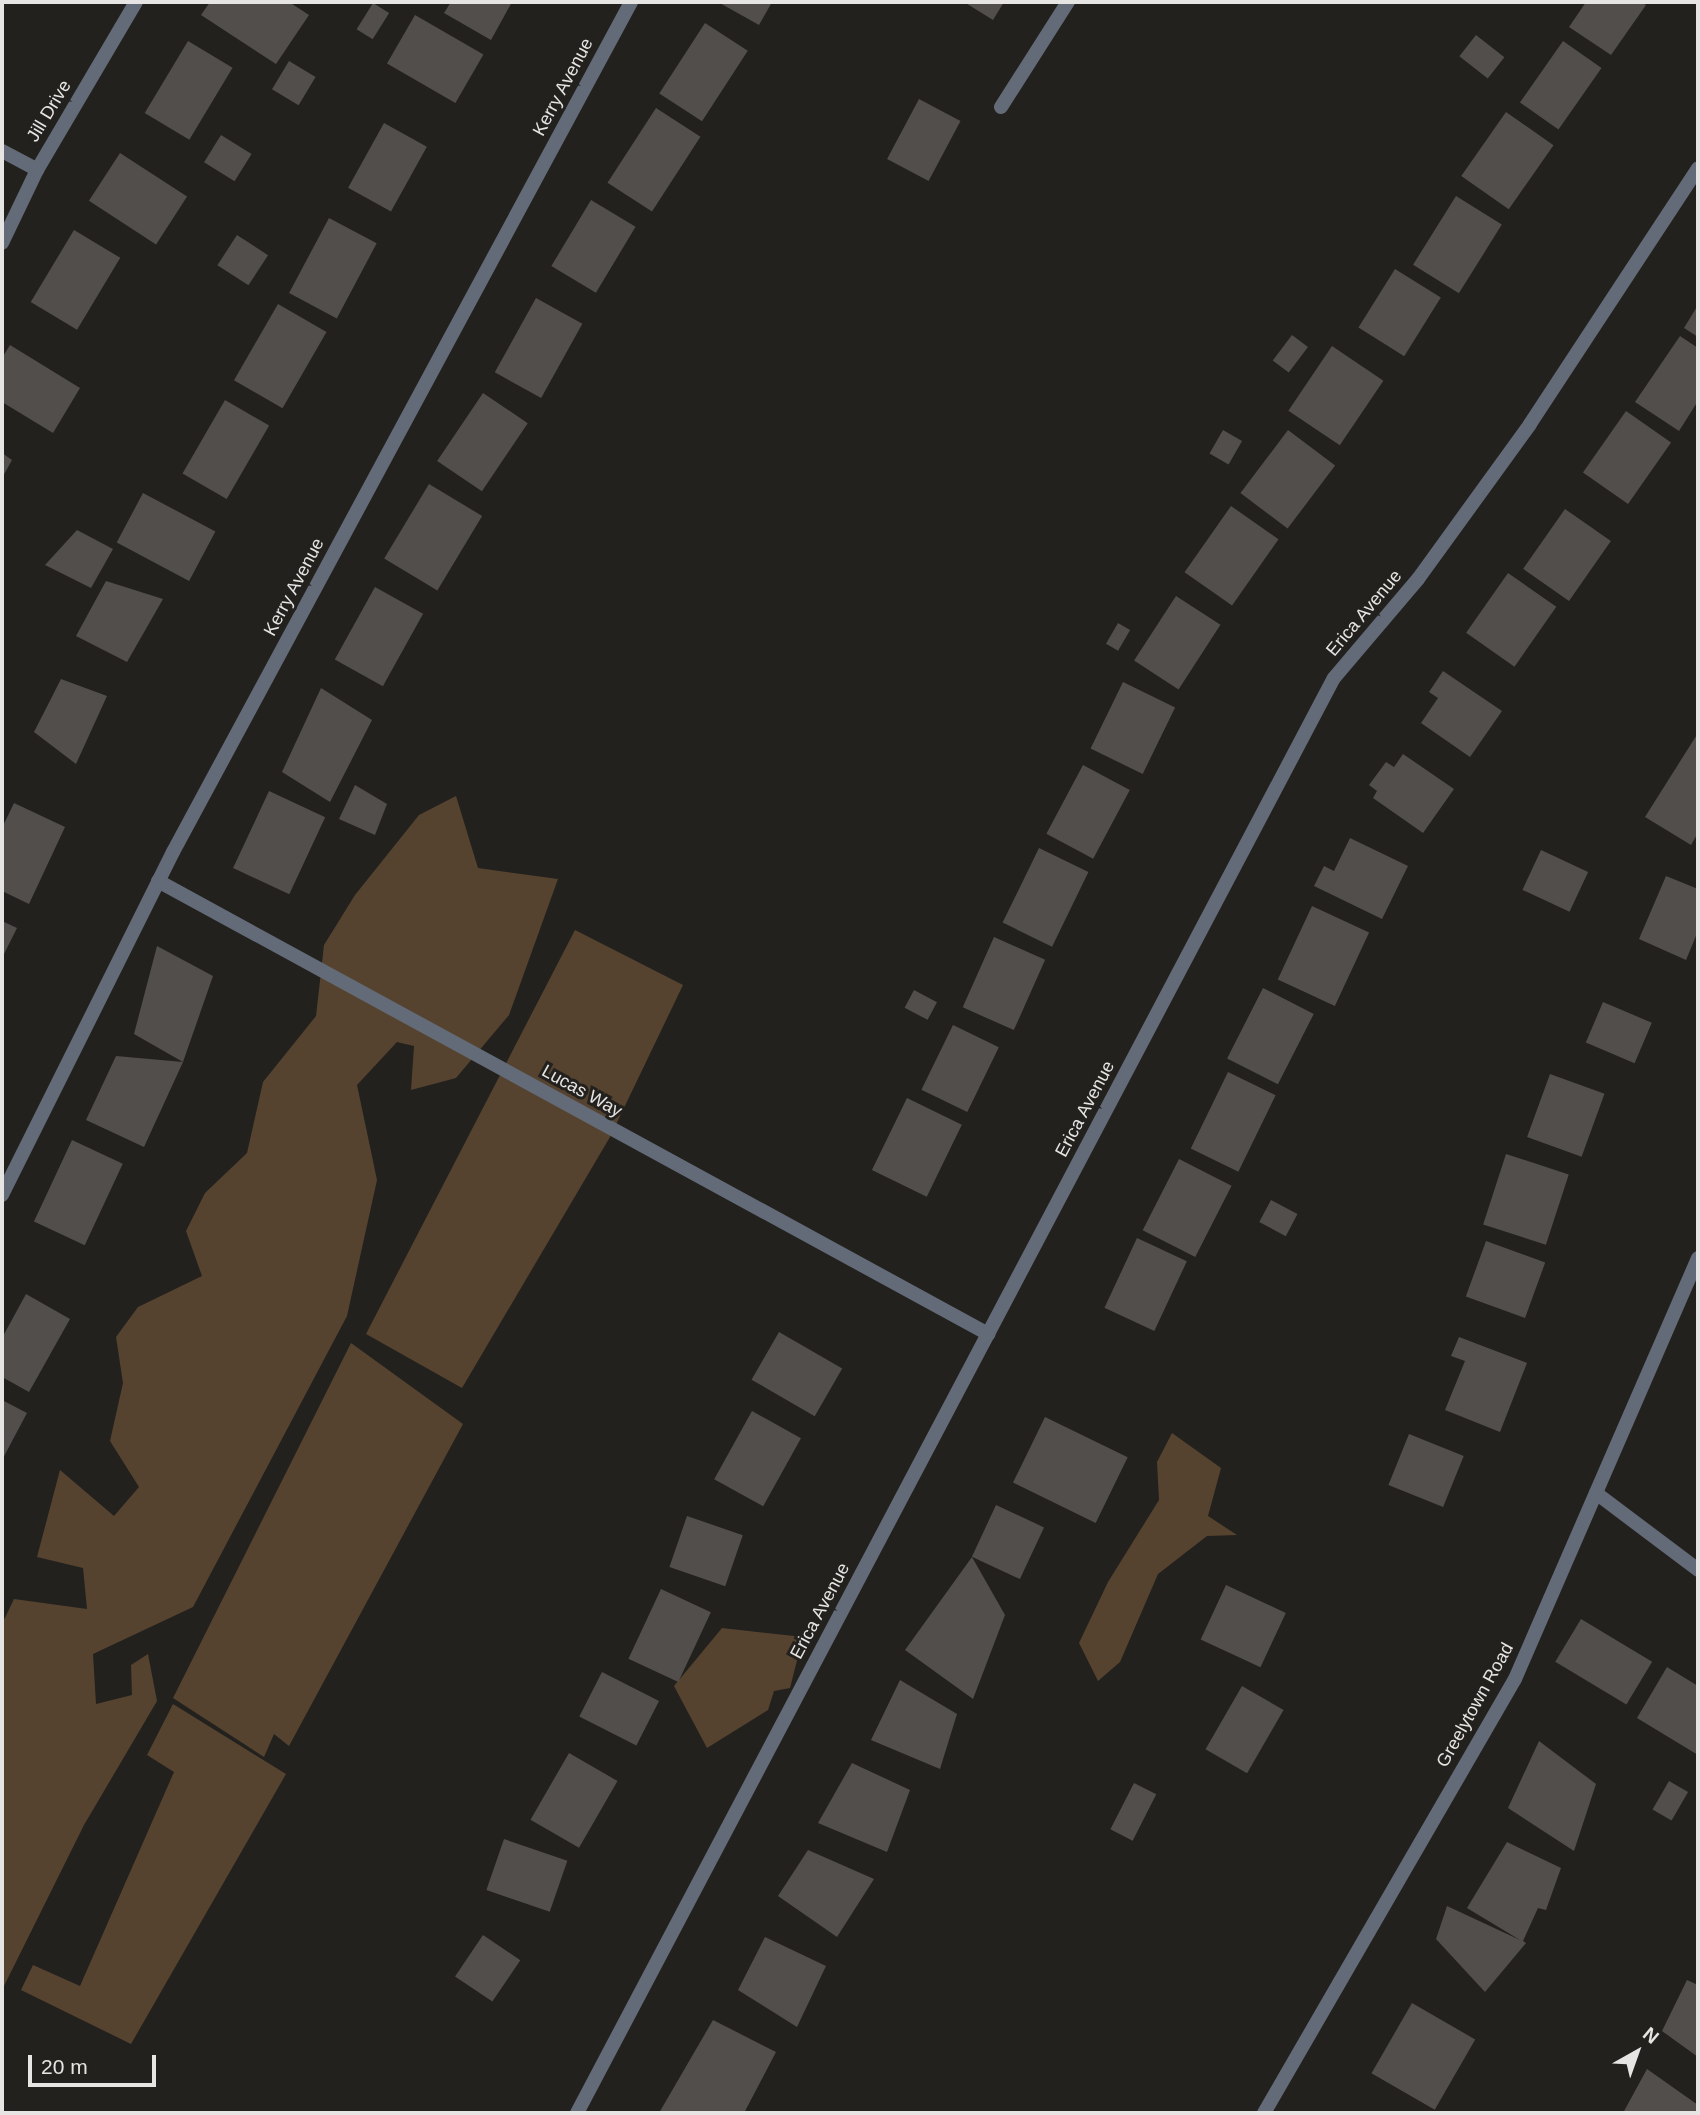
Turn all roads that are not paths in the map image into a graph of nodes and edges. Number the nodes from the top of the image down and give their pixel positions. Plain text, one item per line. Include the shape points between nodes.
1 (136, 2) edge
2 (631, 2) edge
3 (1068, 2) edge
4 (1001, 107) dead end
5 (2, 150) edge
6 (1698, 168) edge
7 (37, 170) junction
8 (2, 243) edge
9 (159, 881) junction
10 (2, 1195) edge
11 (1698, 1258) edge
12 (988, 1335) junction
13 (1596, 1493) junction
14 (1698, 1570) edge
15 (577, 2113) edge
16 (1264, 2113) edge

1 - 7 street, Jill Drive
2 - 9 street, Kerry Avenue
3 - 4 street
5 - 7 street
6 - 12 street, Erica Avenue via 1530,424 1418,579 1334,678
7 - 8 street, Jill Drive
9 - 10 street, Kerry Avenue
9 - 12 street, Lucas Way
11 - 13 street, Greelytown Road
12 - 15 street, Erica Avenue
13 - 14 street
13 - 16 street, Greelytown Road via 1515,1679

